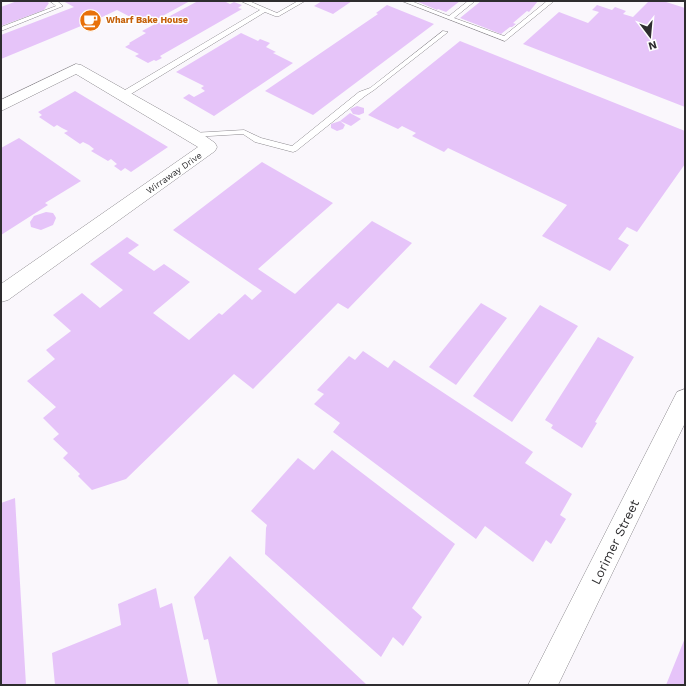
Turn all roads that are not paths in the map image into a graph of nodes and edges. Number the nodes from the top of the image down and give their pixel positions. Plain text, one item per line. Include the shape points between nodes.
1 (53, 1) edge
2 (244, 1) edge
3 (302, 1) edge
4 (405, 1) edge
5 (472, 1) edge
6 (551, 1) edge
7 (265, 10) junction
8 (450, 18) junction
9 (1, 29) edge
10 (445, 32) dead end
11 (123, 94) junction
12 (1, 106) edge
13 (192, 135) junction
14 (1, 294) edge
15 (685, 399) edge
16 (544, 685) edge

1 - 9 lane via 60,6
2 - 7 lane
3 - 7 lane via 277,15
4 - 8 lane
5 - 8 lane
6 - 8 lane via 505,39
7 - 11 lane
10 - 13 lane via 293,149 258,140 244,132
11 - 12 street, Wirraway Drive via 76,68
11 - 13 street, Wirraway Drive
13 - 14 street, Wirraway Drive via 209,147
15 - 16 street, Lorimer Street

